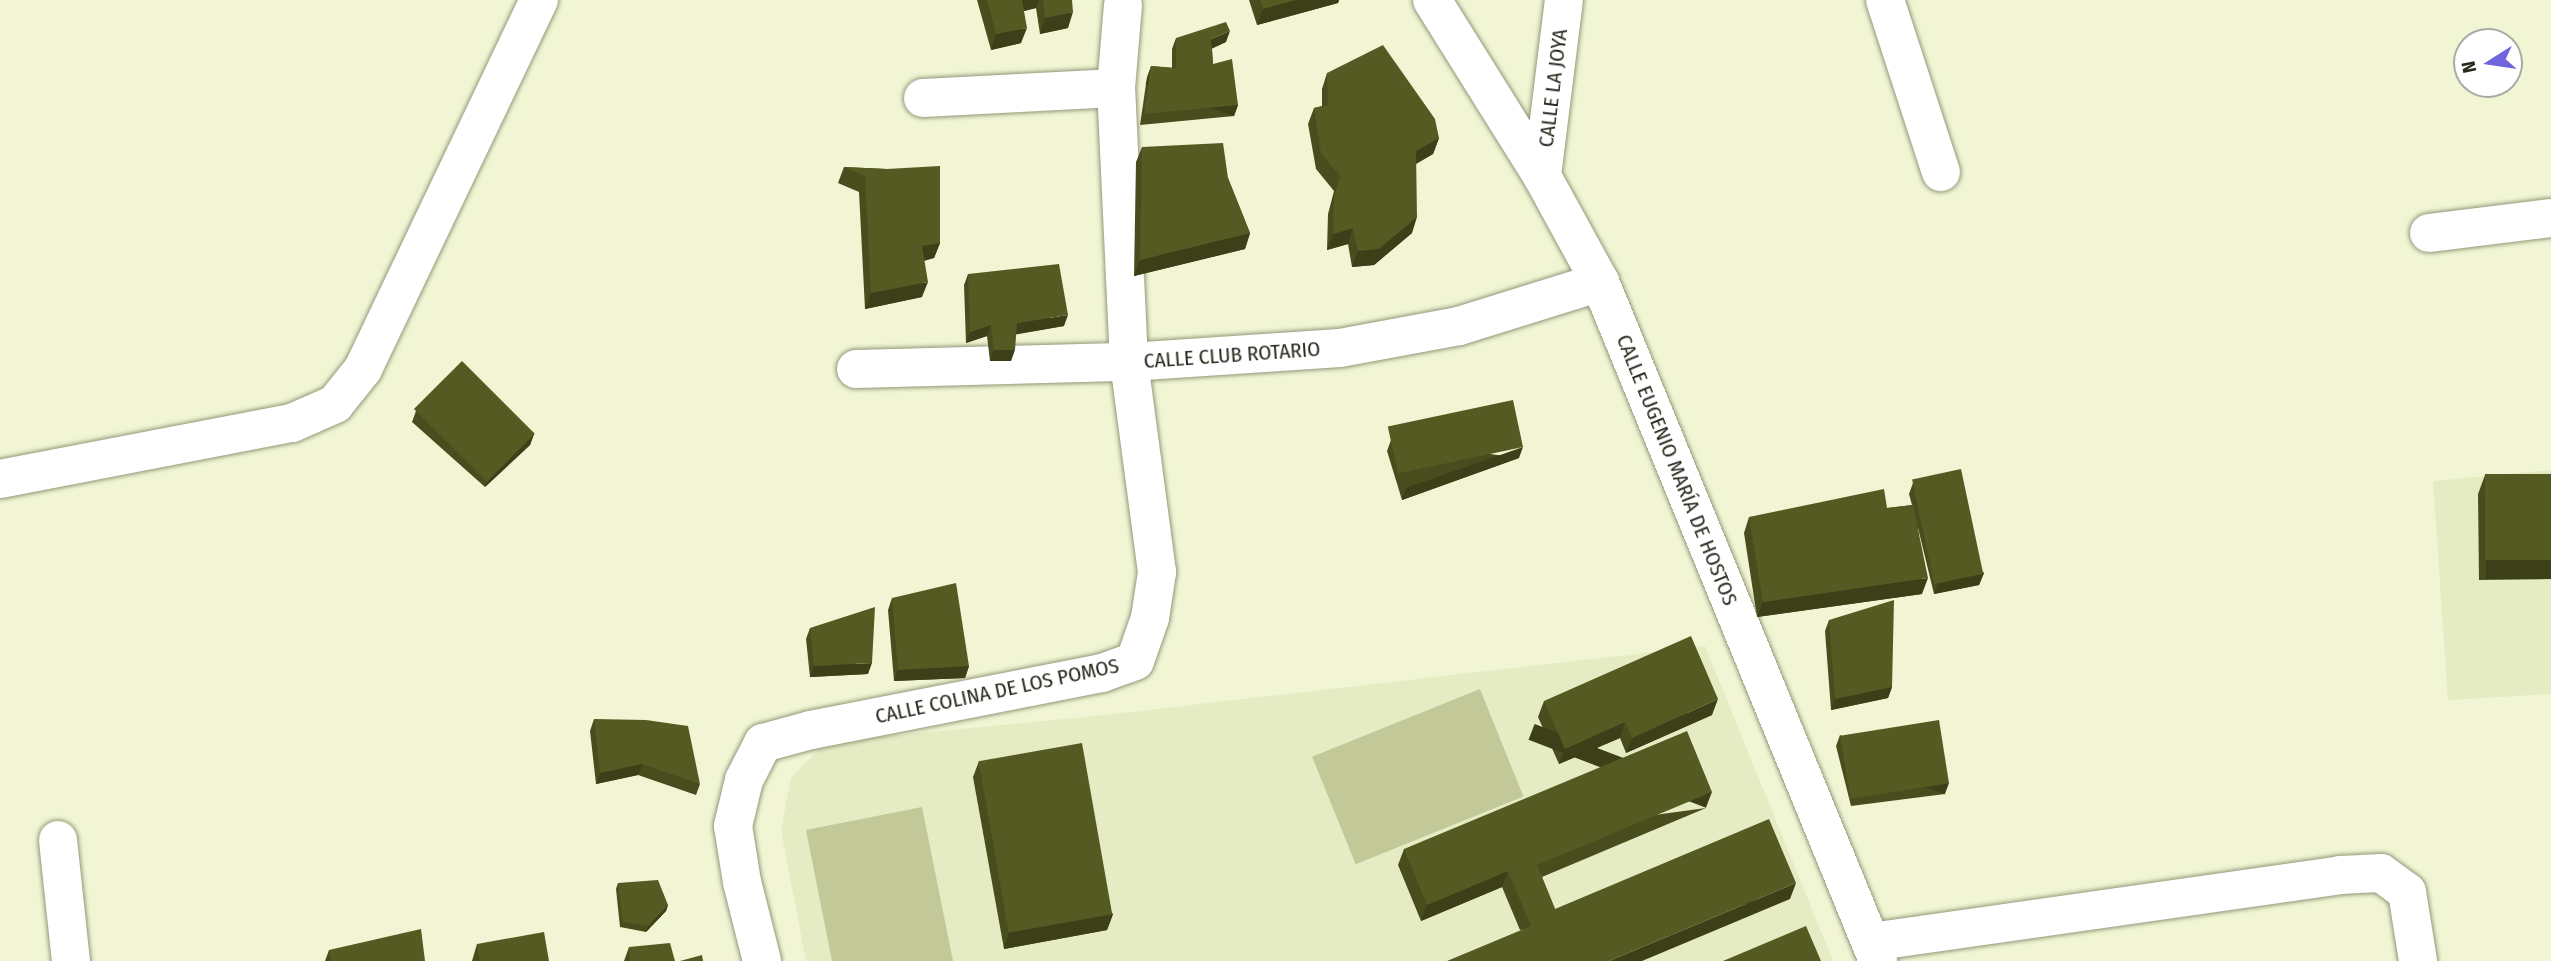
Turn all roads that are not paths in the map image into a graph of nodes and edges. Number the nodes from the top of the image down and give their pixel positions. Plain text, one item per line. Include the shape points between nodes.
1 (539, 0) edge
2 (1432, 0) edge
3 (1564, 0) edge
4 (1885, 0) edge
5 (1123, 5) dead end
6 (1116, 88) junction
7 (922, 98) dead end
8 (1941, 172) dead end
9 (1542, 176) junction
10 (2551, 218) edge
11 (2429, 233) dead end
12 (1600, 282) junction
13 (1129, 362) junction
14 (856, 369) dead end
15 (0, 479) edge
16 (58, 840) dead end
17 (1875, 951) edge
18 (71, 961) edge
19 (762, 961) edge
20 (2418, 961) edge

1 - 15 street via 363,369 335,404 292,423
2 - 9 street, CALLE EUGENIO MARÍA DE HOSTOS
3 - 9 street, CALLE LA JOYA
4 - 8 street
5 - 6 street, CALLE COLINA DE LOS POMOS
6 - 7 street
6 - 13 street, CALLE COLINA DE LOS POMOS
9 - 12 street, CALLE EUGENIO MARÍA DE HOSTOS
10 - 11 street
12 - 13 street, CALLE CLUB ROTARIO via 1459,326 1340,348
12 - 17 street, CALLE EUGENIO MARÍA DE HOSTOS
13 - 14 street, CALLE CLUB ROTARIO
13 - 19 street, CALLE COLINA DE LOS POMOS via 1157,572 1150,618 1135,661 1102,673 764,743 744,780 733,826
16 - 18 street
17 - 20 street via 2340,874 2381,873 2407,892

